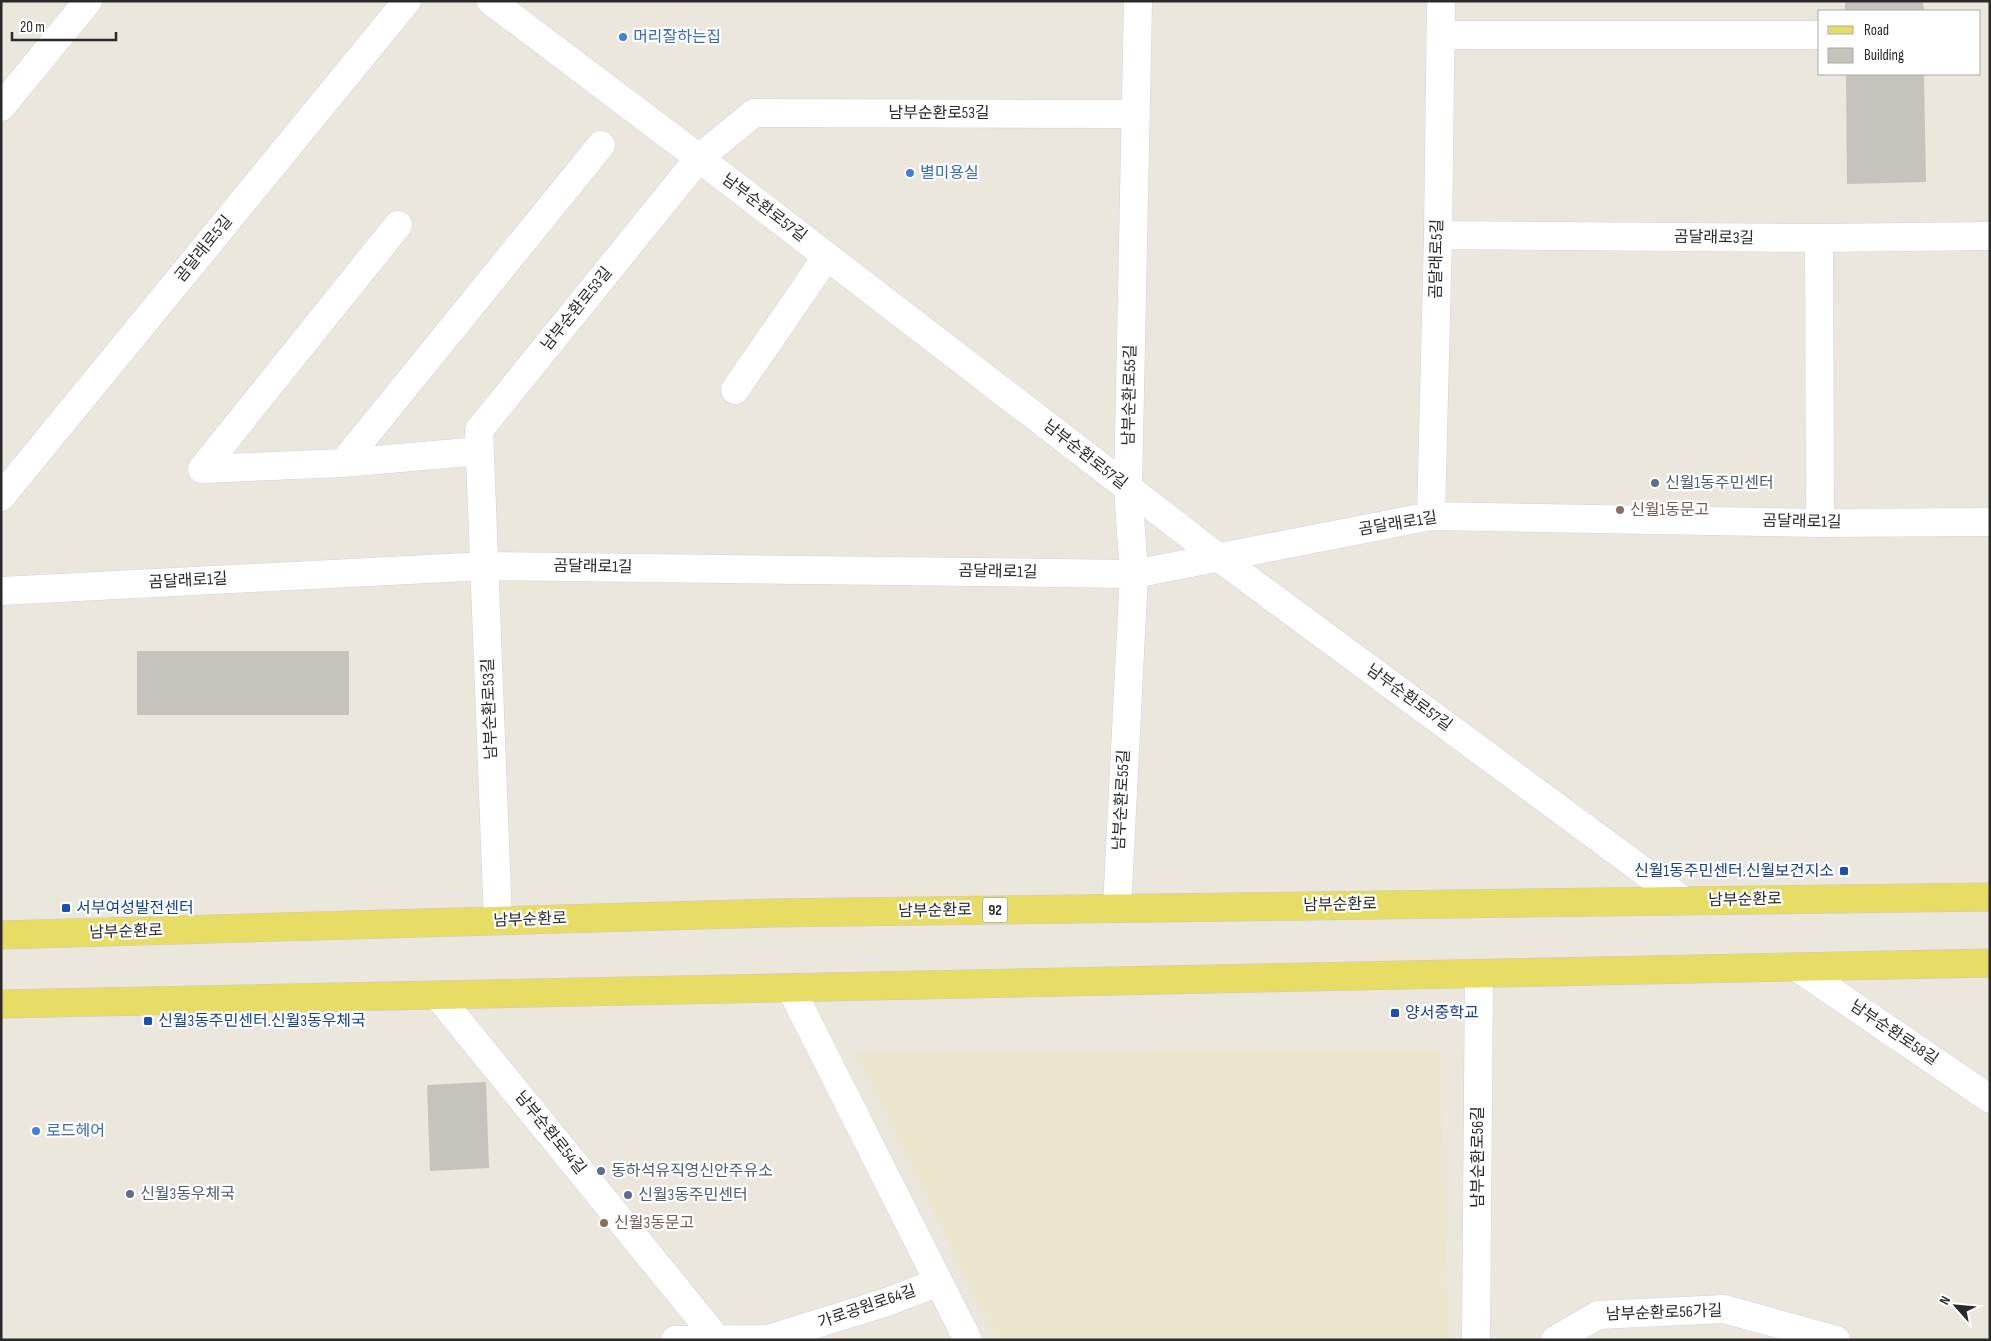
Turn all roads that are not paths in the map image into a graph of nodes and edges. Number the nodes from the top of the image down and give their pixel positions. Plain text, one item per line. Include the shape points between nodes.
1 (88, 1) edge
2 (407, 1) edge
3 (491, 1) edge
4 (1138, 1) edge
5 (1441, 1) edge
6 (1818, 35) edge
7 (1440, 36) junction
8 (1, 107) edge
9 (1136, 114) junction
10 (601, 145) dead end
11 (699, 158) junction
12 (398, 225) dead end
13 (1438, 235) junction
14 (1990, 236) edge
15 (1818, 238) junction
16 (827, 256) junction
17 (735, 390) dead end
18 (480, 451) junction
19 (343, 463) junction
20 (1128, 488) junction
21 (1, 497) edge
22 (1431, 516) junction
23 (1990, 522) edge
24 (1820, 523) junction
25 (1218, 558) junction
26 (485, 566) junction
27 (1134, 574) junction
28 (1, 591) edge
29 (1990, 897) edge
30 (1684, 901) junction
31 (1117, 908) junction
32 (498, 921) junction
33 (1, 935) edge
34 (1990, 963) edge
35 (1798, 968) junction
36 (1479, 974) junction
37 (791, 989) junction
38 (438, 996) junction
39 (1, 1004) edge
40 (1990, 1099) edge
41 (939, 1282) junction
42 (717, 1339) edge
43 (675, 1340) edge
44 (968, 1340) edge
45 (1476, 1340) edge
46 (1555, 1340) edge
47 (1836, 1340) edge

1 - 8 street
2 - 21 street, 곰달래로5길
3 - 11 street, 남부순환로57길
4 - 9 street, 남부순환로55길
5 - 7 street, 곰달래로5길
6 - 7 street
7 - 13 street, 곰달래로5길
9 - 11 street, 남부순환로53길 via 754,113
9 - 20 street, 남부순환로55길
10 - 19 street
11 - 16 street, 남부순환로57길
11 - 18 street, 남부순환로53길 via 480,430
12 - 19 street via 202,469
13 - 15 street, 곰달래로3길
13 - 22 street, 곰달래로5길
14 - 15 street, 곰달래로3길
15 - 24 street
16 - 17 street
16 - 20 street, 남부순환로57길
18 - 19 street
18 - 26 street, 남부순환로53길
20 - 25 street, 남부순환로57길
20 - 27 street, 남부순환로55길
22 - 24 street, 곰달래로1길
22 - 25 street, 곰달래로1길
23 - 24 street, 곰달래로1길
25 - 27 street, 곰달래로1길
25 - 30 street, 남부순환로57길
26 - 27 street, 곰달래로1길
26 - 28 street, 곰달래로1길
26 - 32 street, 남부순환로53길
27 - 31 street, 남부순환로55길
29 - 30 main road, 남부순환로 / 92
30 - 31 main road, 남부순환로 / 92
31 - 32 main road, 남부순환로 / 92
32 - 33 main road, 남부순환로 / 92
34 - 35 main road
35 - 36 main road
35 - 40 street, 남부순환로58길
36 - 37 main road
36 - 45 street, 남부순환로56길
37 - 38 main road
37 - 41 street
38 - 39 main road
38 - 42 street, 남부순환로54길
41 - 42 street, 가로공원로64길 via 887,1302 768,1339
41 - 44 street
42 - 43 street, 가로공원로64길
46 - 47 street, 남부순환로56가길 via 1598,1315 1724,1309

